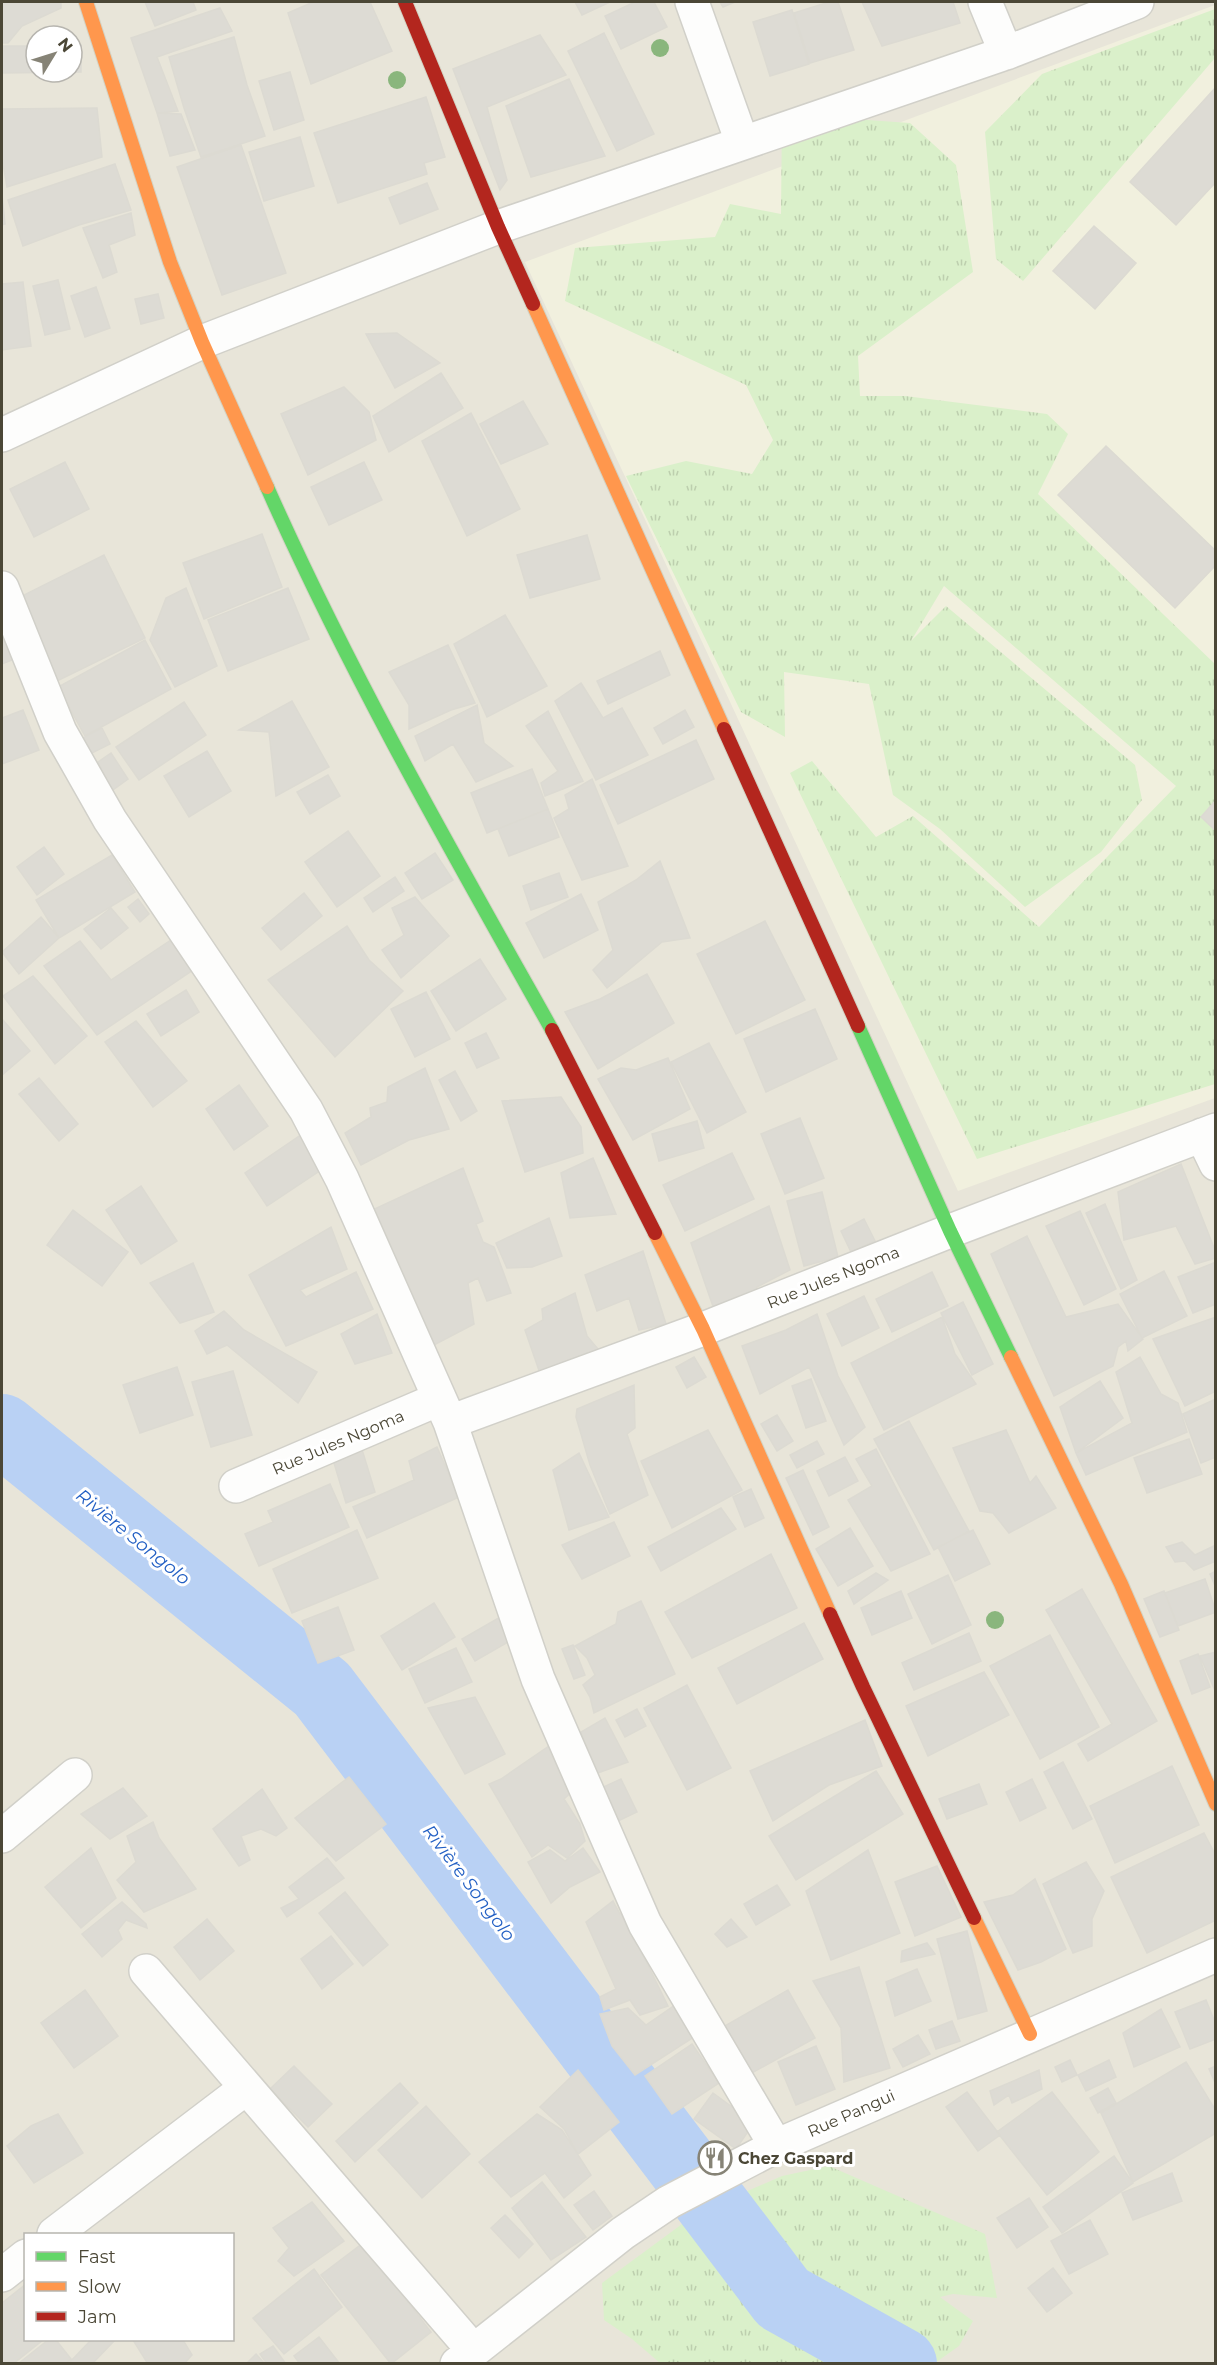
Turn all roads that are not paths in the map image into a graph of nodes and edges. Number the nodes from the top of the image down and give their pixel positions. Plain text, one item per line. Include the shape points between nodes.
1 (86, 2) edge
2 (405, 2) edge
3 (692, 2) edge
4 (985, 2) edge
5 (1137, 2) edge
6 (1006, 52) junction
7 (742, 142) junction
8 (498, 227) junction
9 (202, 342) junction
10 (2, 435) edge
11 (2, 588) edge
12 (1211, 1143) edge
13 (950, 1231) junction
14 (703, 1329) junction
15 (445, 1410) junction
16 (236, 1485) dead end
17 (75, 1775) dead end
18 (1215, 1804) edge
19 (2, 1836) edge
20 (1215, 1955) edge
21 (146, 1971) dead end
22 (1030, 2034) junction
23 (246, 2088) junction
24 (776, 2146) junction
25 (57, 2233) edge
26 (24, 2258) edge
27 (2, 2274) edge
28 (465, 2357) edge

1 - 9 street via 170,262
2 - 8 street
3 - 7 street
4 - 6 street
5 - 6 street
6 - 7 street
7 - 8 street
8 - 9 street
8 - 13 street
9 - 10 street
9 - 14 street via 311,582 419,793 568,1059
11 - 15 street via 60,732 110,820 306,1110 342,1179
12 - 13 street, Rue Jules Ngoma
13 - 14 street, Rue Jules Ngoma
13 - 18 street via 1120,1584
14 - 15 street, Rue Jules Ngoma
14 - 22 street via 863,1687
15 - 16 street, Rue Jules Ngoma
15 - 24 street via 538,1679 645,1924
17 - 19 street
20 - 22 street, Rue Pangui
21 - 23 street
22 - 24 street, Rue Pangui
23 - 25 street
23 - 28 street
24 - 28 street, Rue Pangui via 669,2202 623,2233
26 - 27 street

